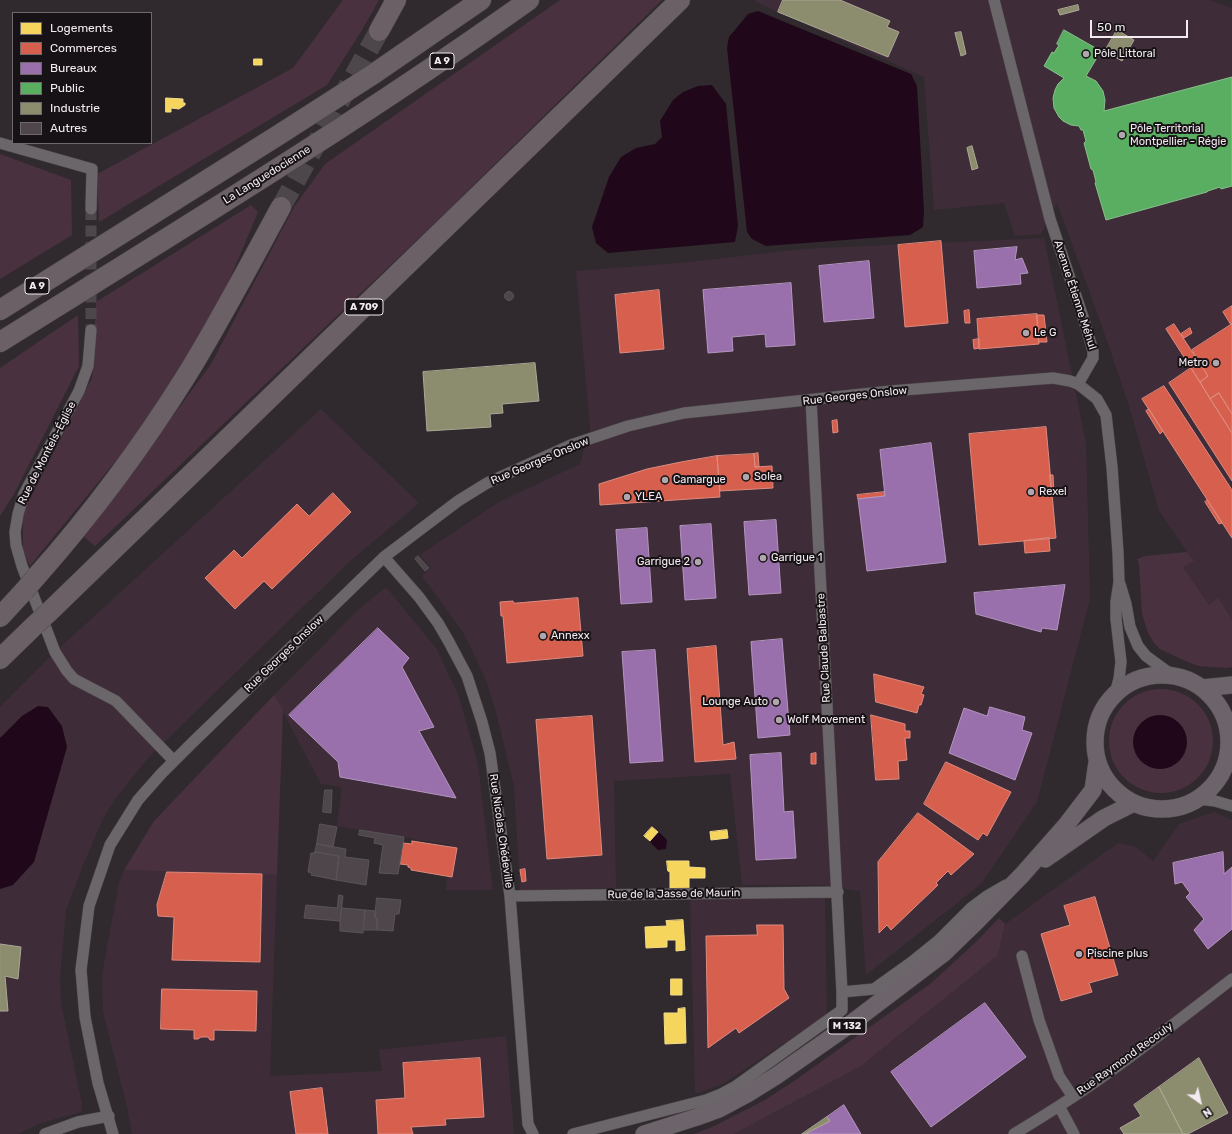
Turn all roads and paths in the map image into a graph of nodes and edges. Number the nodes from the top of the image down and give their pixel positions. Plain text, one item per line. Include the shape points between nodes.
1 (396, 0) edge
2 (481, 0) edge
3 (529, 0) edge
4 (680, 0) edge
5 (994, 0) edge
6 (379, 31) tunnel mouth
7 (0, 144) edge
8 (281, 206) tunnel mouth
9 (91, 209) tunnel mouth
10 (0, 310) edge
11 (91, 330) tunnel mouth
12 (0, 342) edge
13 (1078, 384) junction
14 (811, 400) junction
15 (384, 556) junction
16 (1119, 582) junction
17 (0, 618) edge
18 (0, 659) edge
19 (1172, 675) junction
20 (1232, 685) edge
21 (1202, 688) junction
22 (1115, 694) junction
23 (1231, 733) edge
24 (1230, 760) edge
25 (174, 761) junction
26 (1097, 762) junction
27 (1198, 799) junction
28 (1134, 803) junction
29 (1232, 806) edge
30 (1022, 875) junction
31 (838, 892) junction
32 (510, 896) junction
33 (1022, 956) dead end
34 (1232, 979) edge
35 (842, 992) junction
36 (1073, 1097) junction
37 (1059, 1106) junction
38 (108, 1116) junction
39 (46, 1134) edge
40 (113, 1134) edge
41 (533, 1134) edge
42 (573, 1134) edge
43 (644, 1134) edge
44 (1014, 1134) edge
45 (1074, 1134) edge

1 - 6 highway
2 - 10 highway, A 9 via 372,75
3 - 12 highway, La Languedocienne / A 9 via 355,119
4 - 18 highway, A 709
5 - 13 street, Avenue Étienne Méhul via 1050,219 1093,351 1093,358
7 - 9 street via 92,169
8 - 17 highway via 214,329 136,451 84,521
11 - 25 street, Rue de Montels-Église via 88,366 79,392 24,494 15,532 16,545 54,652 67,671 74,679 116,701
13 - 14 street, Rue Georges Onslow via 1053,378
13 - 16 street via 1097,399 1106,415
14 - 15 street, Rue Georges Onslow via 684,413 628,426 571,445 487,483 458,501
14 - 31 street, Rue Claude Balbastre
15 - 25 street, Rue Georges Onslow
15 - 32 street, Rue Nicolas Chédeville via 438,622 467,676 490,753
16 - 19 street via 1130,627 1138,646 1146,656
16 - 22 street via 1116,614 1121,662
19 - 21 main road
19 - 22 main road via 1145,677
20 - 21 main road
21 - 23 main road via 1224,715
22 - 26 main road via 1103,710 1096,730
23 - 24 main road
24 - 27 main road via 1210,789
25 - 38 street via 138,800 110,845 89,906 81,970 83,998 98,1083
26 - 28 main road via 1108,783 1120,795
26 - 30 main road, M 132 via 1093,790 1068,824
27 - 28 main road via 1182,806 1165,809 1149,808
27 - 29 street
28 - 30 main road, M 132 via 1104,818
30 - 35 street via 971,908 928,949 874,989
30 - 43 main road, M 132 via 944,953 776,1076 719,1109
31 - 32 street, Rue de la Jasse de Maurin
31 - 35 street, Rue Claude Balbastre
32 - 41 street, Rue Nicolas Chédeville via 528,1124
33 - 36 street via 1039,1020 1059,1076
34 - 36 street, Rue Raymond Recouly via 1136,1053
35 - 42 street, Rue Claude Balbastre via 842,1010 721,1094
36 - 37 street, Rue Raymond Recouly
37 - 44 street, Rue Raymond Recouly
37 - 45 street
38 - 39 street via 78,1122
38 - 40 street

